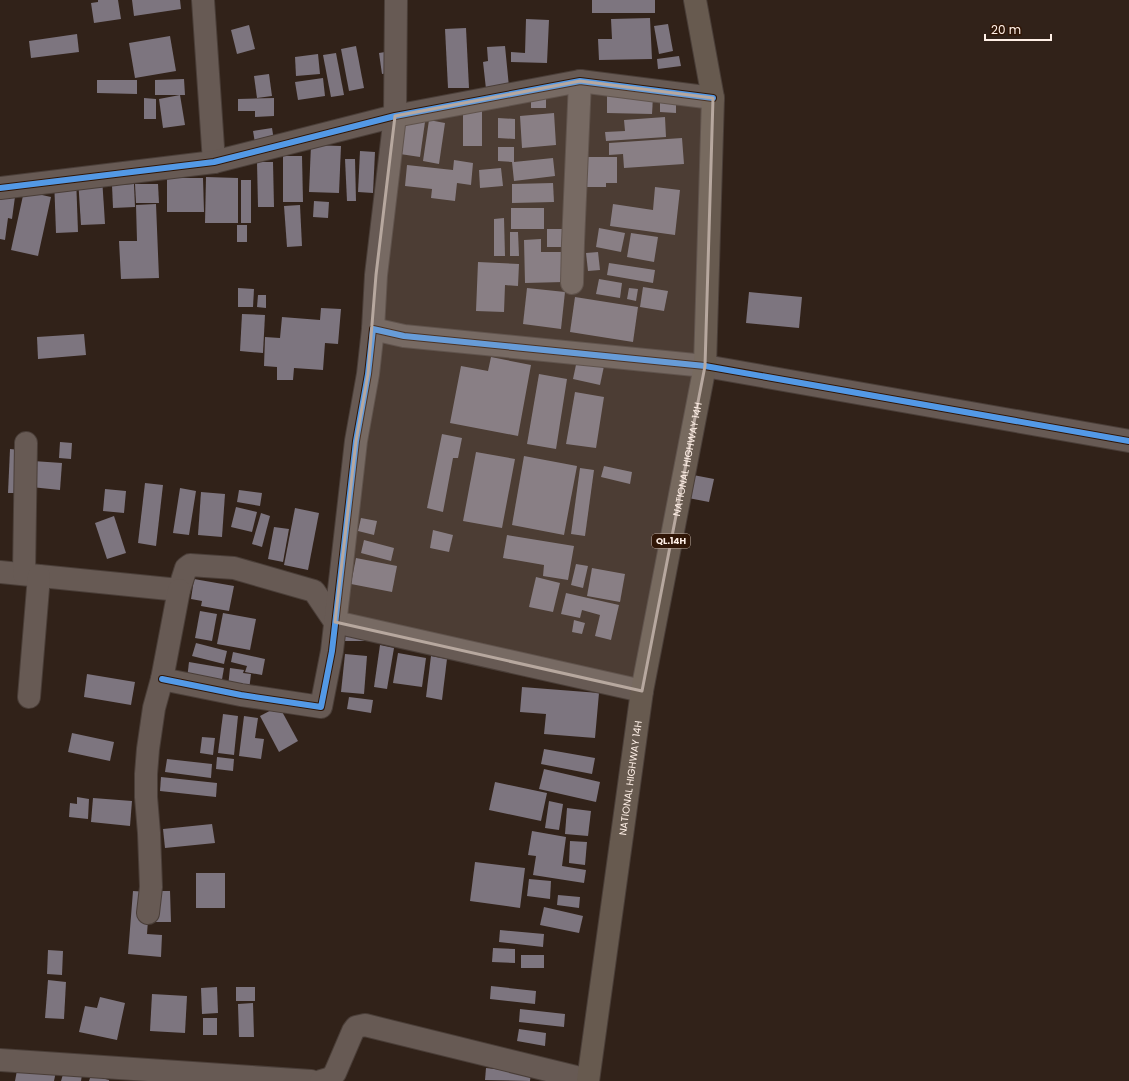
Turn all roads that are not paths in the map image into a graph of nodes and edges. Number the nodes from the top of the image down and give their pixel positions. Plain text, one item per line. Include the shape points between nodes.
1 (203, 0) edge
2 (396, 0) edge
3 (695, 0) edge
4 (580, 81) junction
5 (712, 98) junction
6 (395, 116) junction
7 (214, 162) junction
8 (0, 188) edge
9 (572, 283) dead end
10 (373, 330) junction
11 (705, 366) junction
12 (1129, 441) edge
13 (26, 443) dead end
14 (0, 572) edge
15 (32, 575) junction
16 (179, 590) junction
17 (335, 622) junction
18 (162, 679) junction
19 (642, 691) junction
20 (29, 697) dead end
21 (148, 913) dead end
22 (0, 1060) edge
23 (588, 1080) edge
24 (311, 1081) edge
25 (321, 1081) edge

1 - 7 street
2 - 6 street
3 - 5 main road, NATIONAL HIGHWAY 14H / QL.14H
4 - 5 street
4 - 6 street
4 - 9 street
5 - 11 main road, NATIONAL HIGHWAY 14H / QL.14H
6 - 7 street
6 - 10 street via 376,275
7 - 8 street
10 - 11 street via 404,336
10 - 17 street via 356,441
11 - 12 street
11 - 19 main road, NATIONAL HIGHWAY 14H / QL.14H
13 - 15 street
14 - 15 street
15 - 16 street
15 - 20 street
16 - 17 street via 186,568 190,565 234,568 314,591
16 - 18 street
17 - 18 street via 321,707 241,695
17 - 19 street
18 - 21 street via 154,708 146,774 151,864
19 - 23 main road, NATIONAL HIGHWAY 14H / QL.14H
22 - 24 street
23 - 25 street via 365,1025 356,1027 353,1031 335,1073 331,1078

